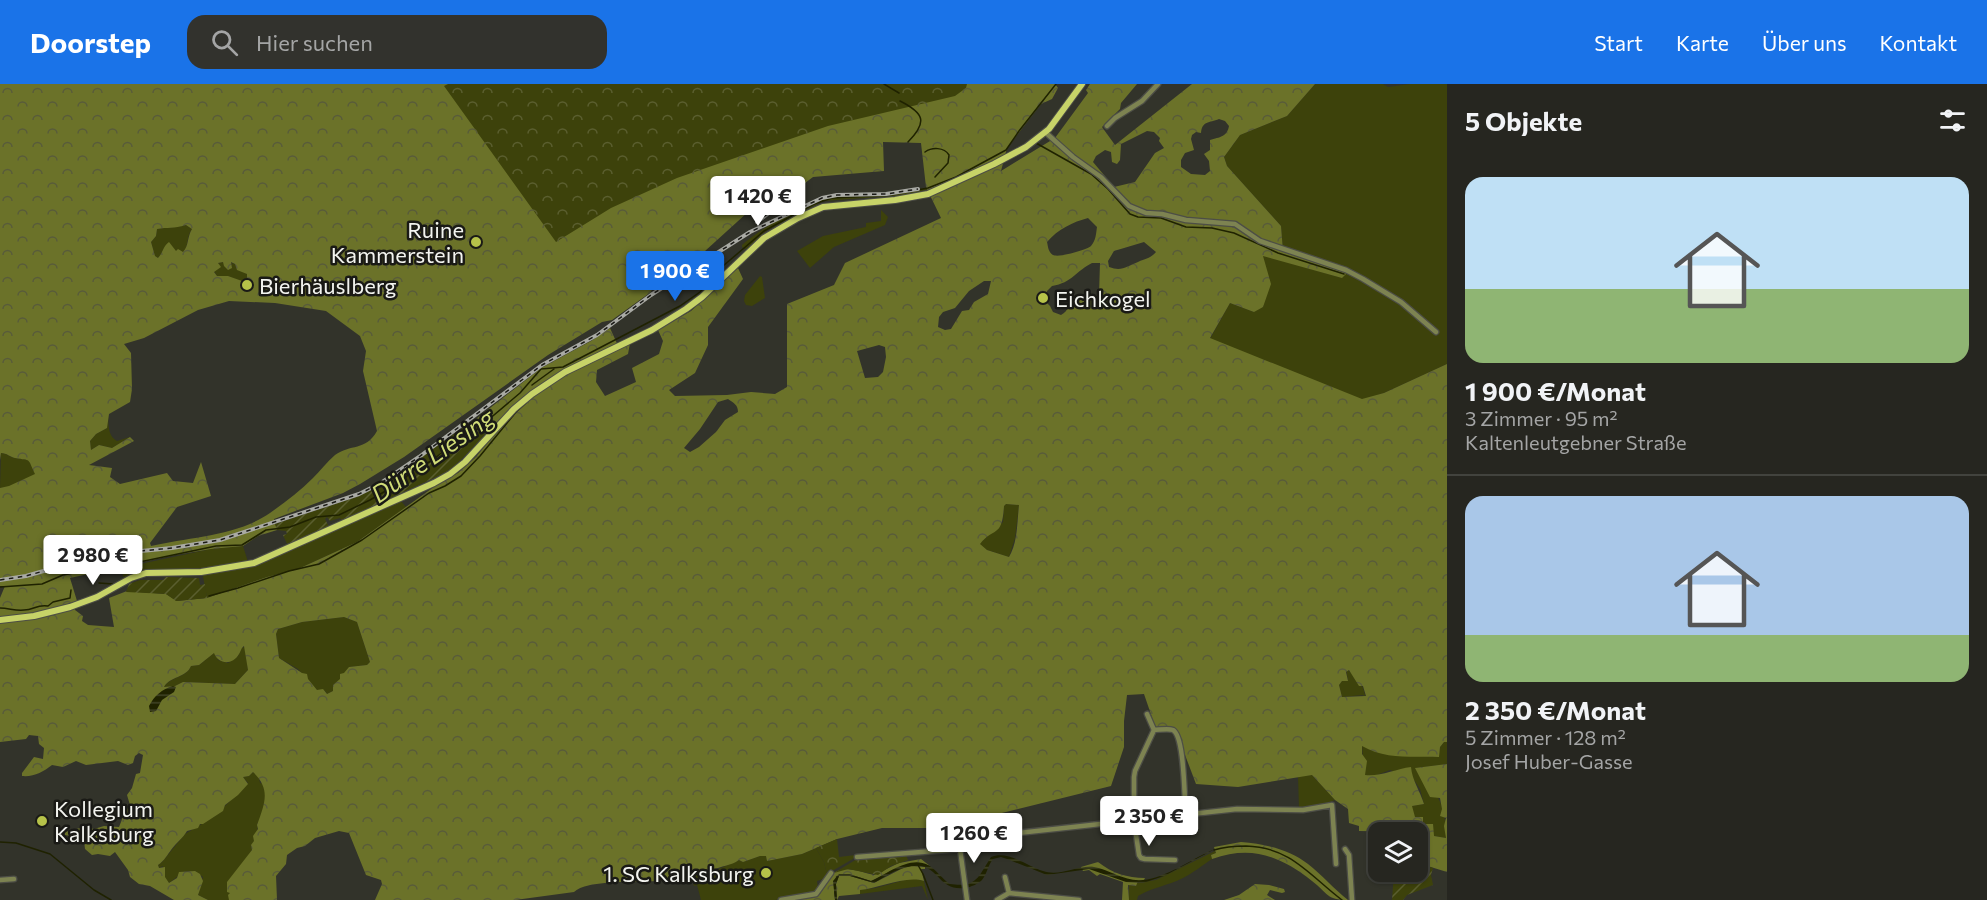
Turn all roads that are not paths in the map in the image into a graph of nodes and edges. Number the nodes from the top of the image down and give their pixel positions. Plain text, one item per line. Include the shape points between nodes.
1 (1082, 84) edge
2 (1158, 84) edge
3 (1107, 126) dead end
4 (1045, 132) junction
5 (1436, 332) dead end
6 (0, 621) edge
7 (1147, 714) dead end
8 (1154, 730) junction
9 (1186, 815) junction
10 (1134, 821) junction
11 (960, 849) junction
12 (1345, 849) dead end
13 (857, 857) dead end
14 (1175, 860) dead end
15 (1336, 864) dead end
16 (831, 873) dead end
17 (1005, 877) dead end
18 (14, 879) dead end
19 (0, 880) edge
20 (1009, 893) junction
21 (781, 900) edge
22 (967, 900) edge
23 (997, 900) edge
24 (1079, 900) edge
25 (1352, 900) edge

1 - 4 main road
2 - 3 street via 1142,102
4 - 5 street via 1101,177 1129,206 1186,220 1235,224 1260,241 1363,279 1401,302
4 - 6 main road via 1003,160 937,187 895,200 823,207 774,232 686,309 565,372 532,394 465,462 434,483 266,559 201,572 146,573 70,607
7 - 8 street
8 - 9 street via 1170,729 1176,734 1184,766
8 - 10 street via 1135,771
9 - 10 street
9 - 15 street via 1303,810 1332,805
10 - 11 street via 999,835 962,844
10 - 14 street via 1141,858
11 - 13 street
11 - 22 street
12 - 25 street
16 - 21 street via 816,894
17 - 20 street
18 - 19 street
20 - 23 street
20 - 24 street

